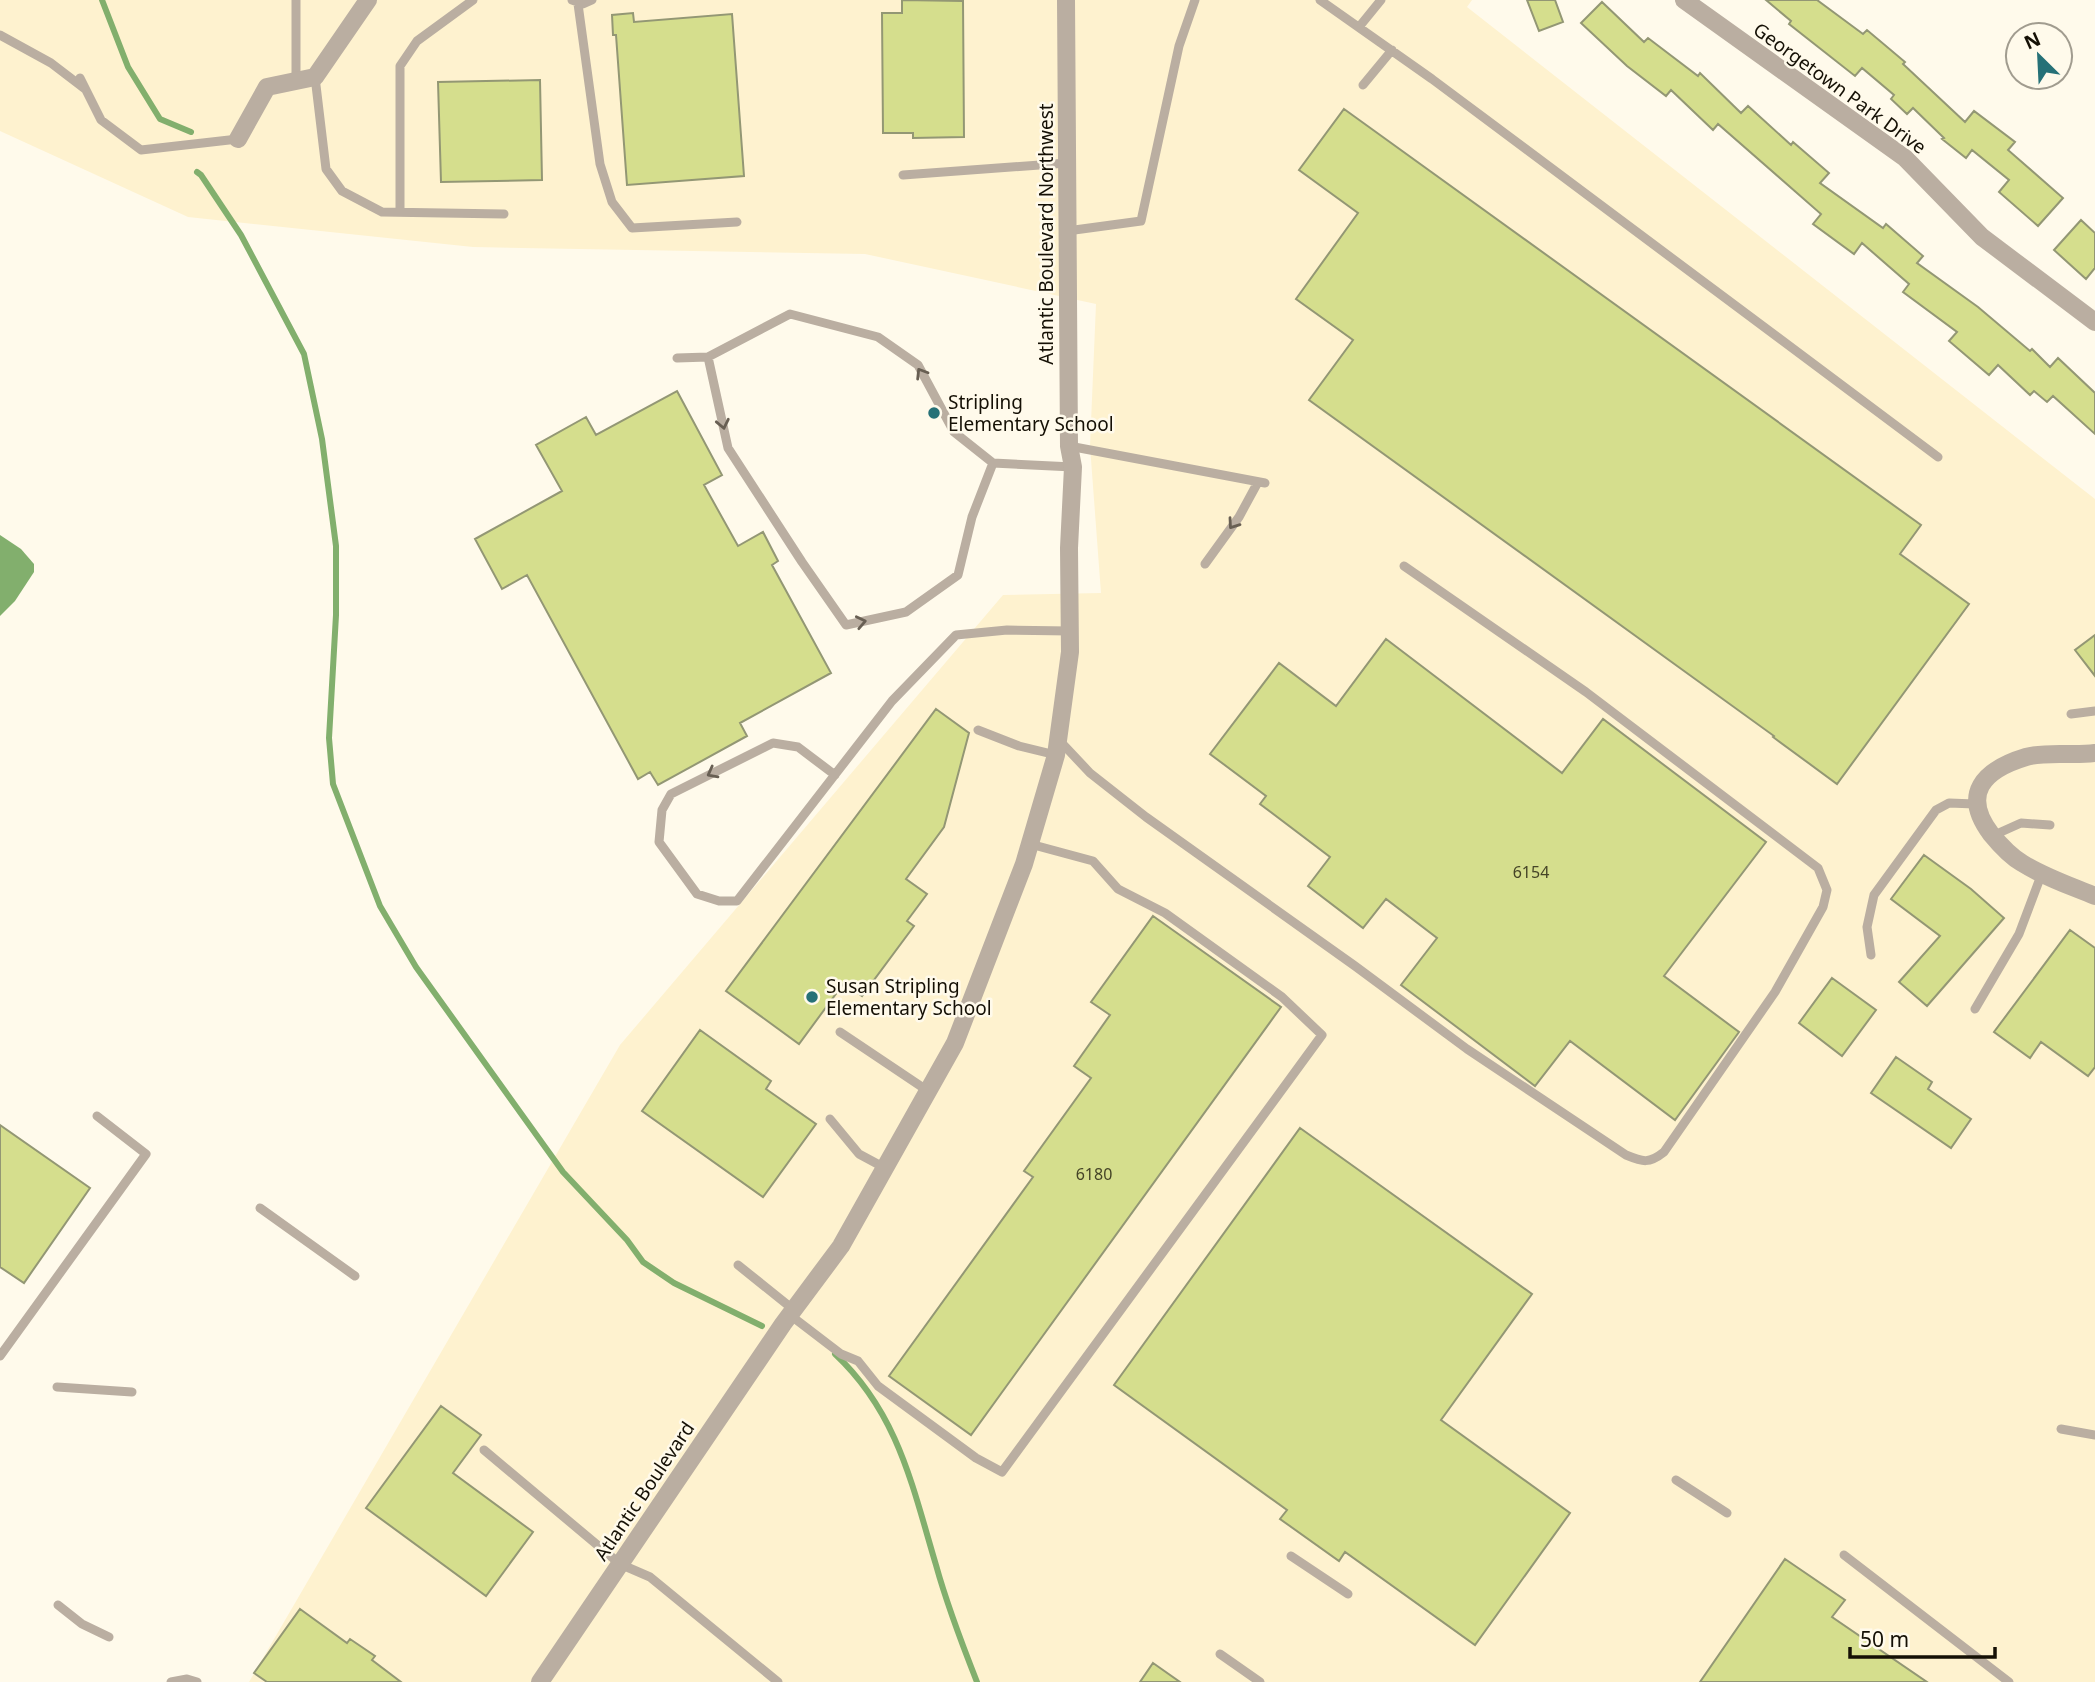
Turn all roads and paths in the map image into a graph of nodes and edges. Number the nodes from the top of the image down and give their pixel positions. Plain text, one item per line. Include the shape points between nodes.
1 (296, 0) edge
2 (368, 0) edge
3 (473, 0) edge
4 (592, 0) edge
5 (1066, 0) edge
6 (1195, 0) edge
7 (1320, 0) edge
8 (1381, 0) edge
9 (1684, 0) edge
10 (575, 2) edge
11 (1359, 27) junction
12 (0, 35) edge
13 (1392, 50) junction
14 (315, 77) junction
15 (80, 78) dead end
16 (296, 81) junction
17 (1363, 85) dead end
18 (86, 90) junction
19 (238, 139) joint
20 (1067, 163) junction
21 (903, 175) dead end
22 (400, 212) junction
23 (504, 214) dead end
24 (737, 222) dead end
25 (1068, 231) junction
26 (2095, 322) edge
27 (708, 357) junction
28 (677, 358) dead end
29 (1069, 446) junction
30 (1938, 457) dead end
31 (993, 463) junction
32 (1073, 467) junction
33 (1205, 564) dead end
34 (1405, 566) dead end
35 (1070, 631) junction
36 (2095, 711) edge
37 (2071, 714) dead end
38 (978, 730) dead end
39 (1057, 747) junction
40 (2095, 753) edge
41 (835, 775) junction
42 (1975, 804) junction
43 (2050, 825) dead end
44 (1993, 836) junction
45 (1030, 844) junction
46 (2042, 873) junction
47 (2095, 896) edge
48 (1871, 955) dead end
49 (1975, 1009) dead end
50 (840, 1032) dead end
51 (928, 1091) junction
52 (97, 1116) dead end
53 (830, 1119) dead end
54 (885, 1168) junction
55 (260, 1208) dead end
56 (738, 1265) dead end
57 (355, 1276) dead end
58 (789, 1316) junction
59 (0, 1356) edge
60 (57, 1387) dead end
61 (132, 1392) dead end
62 (2061, 1429) dead end
63 (2095, 1435) edge
64 (484, 1450) dead end
65 (1676, 1480) dead end
66 (1727, 1513) dead end
67 (1844, 1555) dead end
68 (1291, 1556) dead end
69 (620, 1564) junction
70 (1349, 1594) dead end
71 (58, 1605) dead end
72 (109, 1637) dead end
73 (1220, 1654) dead end
74 (171, 1682) edge
75 (197, 1682) edge
76 (540, 1682) edge
77 (778, 1682) edge
78 (1260, 1682) edge
79 (2009, 1682) edge

1 - 16 lane
2 - 14 street
3 - 22 lane via 417,41 400,66
4 - 10 lane
5 - 20 street, Atlantic Boulevard Northwest
6 - 25 lane via 1179,46 1141,221
7 - 11 lane
8 - 11 lane
9 - 26 street, Georgetown Park Drive via 1905,158 1982,237
10 - 24 lane via 600,164 622,217 632,228
11 - 13 lane
12 - 18 lane
13 - 17 lane
13 - 30 lane
14 - 16 street
14 - 22 lane via 326,169 342,191 382,212
15 - 18 lane
16 - 19 street via 267,87
18 - 19 lane via 101,120 141,150
20 - 21 lane
20 - 25 street, Atlantic Boulevard Northwest
22 - 23 lane
25 - 29 street, Atlantic Boulevard Northwest
27 - 28 lane
31 -> 27 lane via 954,432 918,365 878,337 790,314
27 -> 31 lane via 728,448 846,625 906,612 958,575 972,517
29 - 32 street, Atlantic Boulevard Northwest
29 -> 33 lane via 1261,482
31 - 32 lane
32 - 35 street, Atlantic Boulevard Northwest
34 - 39 lane via 1586,692 1818,868 1824,878 1823,907 1775,992 1654,1160 1644,1163 1626,1155 1467,1049 1146,817
35 - 39 street, Atlantic Boulevard Northwest
35 - 41 lane via 956,635 892,701
36 - 37 lane
38 - 39 lane via 1019,746
39 - 45 street, Atlantic Boulevard Northwest
40 - 42 street via 2027,757 2007,764 1978,789
41 -> 41 lane via 798,747 774,743 671,794 662,810 659,842 697,894 737,901
42 - 44 street
42 - 48 lane via 1949,803 1936,810 1874,895 1867,927
43 - 44 lane via 2021,823
44 - 46 street via 2022,863
45 - 51 street, Atlantic Boulevard Northwest via 955,1043
45 - 58 lane via 1094,861 1118,889 1165,914 1271,989 1322,1035 1002,1472 878,1386 858,1360 841,1354
46 - 47 street
46 - 49 lane via 2019,934
50 - 51 lane
51 - 54 street, Atlantic Boulevard Northwest
52 - 59 lane via 146,1154
53 - 54 lane via 859,1154
54 - 58 street, Atlantic Boulevard Northwest via 841,1246
55 - 57 lane
56 - 58 lane
58 - 69 street, Atlantic Boulevard
60 - 61 lane
62 - 63 lane
64 - 69 lane
65 - 66 lane
67 - 79 lane
68 - 70 lane
69 - 76 street, Atlantic Boulevard
69 - 77 lane via 650,1577
71 - 72 lane
73 - 78 lane
74 - 75 lane

